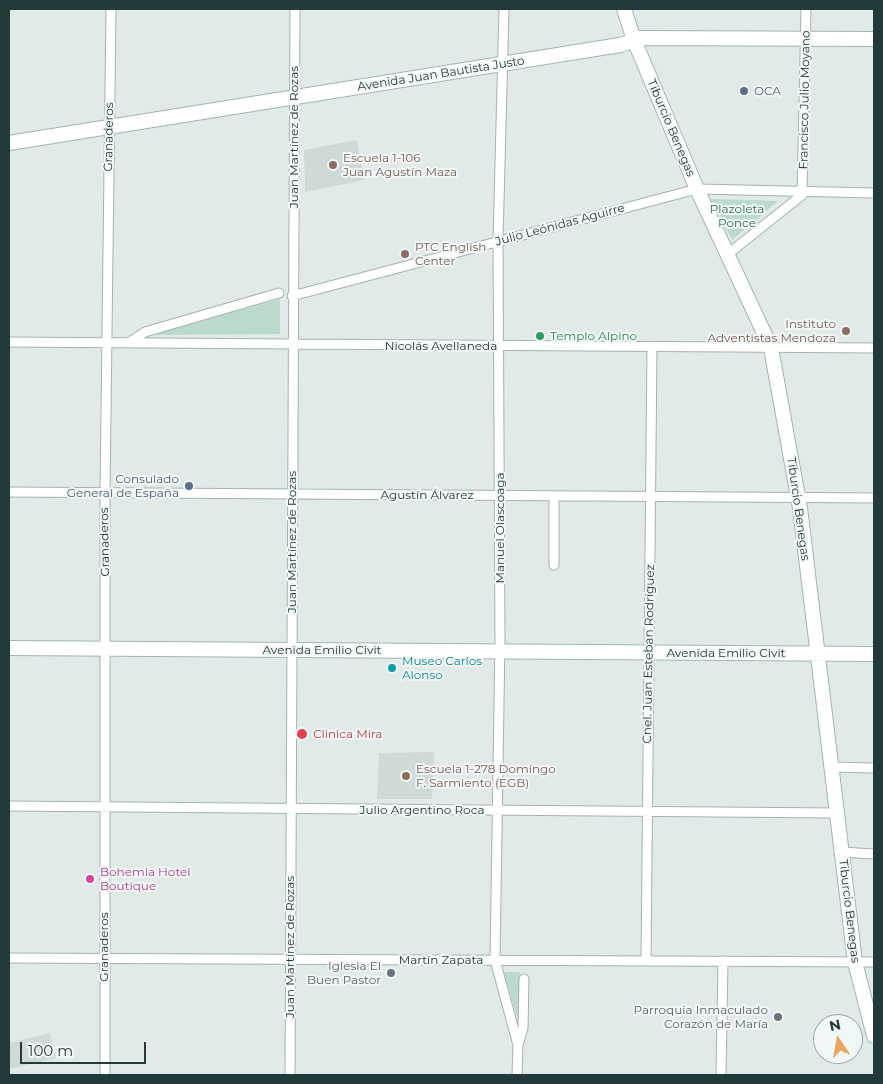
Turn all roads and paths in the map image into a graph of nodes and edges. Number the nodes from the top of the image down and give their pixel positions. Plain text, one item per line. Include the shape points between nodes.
1 (110, 9) edge
2 (295, 9) edge
3 (504, 9) edge
4 (624, 9) edge
5 (806, 9) edge
6 (806, 39) junction
7 (874, 39) edge
8 (634, 40) junction
9 (503, 64) junction
10 (294, 98) junction
11 (109, 127) junction
12 (9, 143) edge
13 (697, 189) junction
14 (802, 192) junction
15 (874, 193) edge
16 (498, 241) junction
17 (728, 254) junction
18 (279, 293) dead end
19 (292, 296) junction
20 (146, 332) junction
21 (9, 342) edge
22 (106, 343) junction
23 (126, 343) junction
24 (148, 343) junction
25 (292, 344) junction
26 (499, 346) junction
27 (652, 348) junction
28 (771, 348) junction
29 (874, 348) edge
30 (9, 492) edge
31 (104, 493) junction
32 (292, 494) junction
33 (500, 495) junction
34 (554, 496) junction
35 (650, 496) junction
36 (798, 497) junction
37 (874, 498) edge
38 (554, 565) dead end
39 (9, 648) edge
40 (106, 649) junction
41 (291, 650) junction
42 (500, 652) junction
43 (649, 653) junction
44 (816, 654) junction
45 (874, 654) edge
46 (830, 767) junction
47 (874, 768) edge
48 (9, 806) edge
49 (104, 808) junction
50 (290, 809) junction
51 (497, 810) junction
52 (647, 812) junction
53 (836, 813) junction
54 (841, 852) junction
55 (874, 854) edge
56 (9, 958) edge
57 (103, 958) junction
58 (290, 959) junction
59 (495, 960) junction
60 (646, 961) junction
61 (723, 961) junction
62 (855, 962) junction
63 (874, 962) edge
64 (524, 979) dead end
65 (874, 1036) edge
66 (518, 1044) junction
67 (104, 1075) edge
68 (290, 1075) edge
69 (517, 1075) edge
70 (721, 1075) edge

1 - 11 street, Granaderos
2 - 10 street, Juan Martínez de Rozas
3 - 9 street, Manuel Olascoaga
4 - 8 main road, Tiburcio Benegas
5 - 6 street, Francisco Julio Moyano
6 - 7 main road, Avenida Juan Bautista Justo
6 - 8 main road, Avenida Juan Bautista Justo via 647,37
6 - 14 street, Francisco Julio Moyano
8 - 9 main road, Avenida Juan Bautista Justo
8 - 13 main road, Tiburcio Benegas
9 - 10 main road, Avenida Juan Bautista Justo
9 - 16 street, Manuel Olascoaga
10 - 11 main road, Avenida Juan Bautista Justo
10 - 19 street, Juan Martínez de Rozas
11 - 12 main road, Avenida Juan Bautista Justo
11 - 22 street, Granaderos
13 - 14 street, Julio Leónidas Aguirre
13 - 16 street, Julio Leónidas Aguirre
13 - 17 main road, Tiburcio Benegas
14 - 15 street, Julio Leónidas Aguirre
14 - 17 street via 800,197
16 - 19 street, Julio Leónidas Aguirre
16 - 26 street, Manuel Olascoaga
17 - 28 main road, Tiburcio Benegas
18 - 20 street
19 - 25 street, Juan Martínez de Rozas
20 - 23 street
20 - 24 street via 141,339
21 - 22 street, Nicolás Avellaneda
22 - 23 street, Nicolás Avellaneda
22 - 31 street, Granaderos
23 - 24 street, Nicolás Avellaneda
24 - 25 street, Nicolás Avellaneda
25 - 26 street, Nicolás Avellaneda
25 - 32 street, Juan Martínez de Rozas
26 - 27 street, Nicolás Avellaneda
26 - 33 street, Manuel Olascoaga
27 - 28 street, Nicolás Avellaneda
27 - 35 street, Cnel. Juan Esteban Rodríguez
28 - 29 street, Nicolás Avellaneda
28 - 36 main road, Tiburcio Benegas
30 - 31 street, Agustín Álvarez
31 - 32 street, Agustín Álvarez
31 - 40 street, Granaderos
32 - 33 street, Agustín Álvarez
32 - 41 street, Juan Martínez de Rozas
33 - 34 street, Agustín Álvarez
33 - 42 street, Manuel Olascoaga
34 - 35 street, Agustín Álvarez
34 - 38 street
35 - 36 street, Agustín Álvarez
35 - 43 street, Cnel. Juan Esteban Rodríguez
36 - 37 street, Agustín Álvarez
36 - 44 main road, Tiburcio Benegas
39 - 40 main road, Avenida Emilio Civit
40 - 41 main road, Avenida Emilio Civit
40 - 49 street, Granaderos
41 - 42 main road, Avenida Emilio Civit
41 - 50 street, Juan Martínez de Rozas
42 - 43 main road, Avenida Emilio Civit
42 - 51 street, Manuel Olascoaga
43 - 44 main road, Avenida Emilio Civit
43 - 52 street, Cnel. Juan Esteban Rodríguez
44 - 45 main road, Avenida Emilio Civit
44 - 46 main road, Tiburcio Benegas
46 - 47 street
46 - 53 main road, Tiburcio Benegas
48 - 49 street, Julio Argentino Roca
49 - 50 street, Julio Argentino Roca
49 - 57 street, Granaderos
50 - 51 street, Julio Argentino Roca
50 - 58 street, Juan Martínez de Rozas
51 - 52 street, Julio Argentino Roca
51 - 59 street, Manuel Olascoaga
52 - 53 street, Julio Argentino Roca
52 - 60 street, Cnel. Juan Esteban Rodríguez
53 - 54 main road, Tiburcio Benegas
54 - 55 street
54 - 62 main road, Tiburcio Benegas
56 - 57 street, Martín Zapata
57 - 58 street, Martín Zapata
57 - 67 street, Granaderos
58 - 59 street, Martín Zapata
58 - 68 street, Juan Martínez de Rozas
59 - 60 street, Martín Zapata
59 - 66 street, Manuel Olascoaga
60 - 61 street, Martín Zapata
61 - 62 street, Martín Zapata
61 - 70 street
62 - 63 street, Martín Zapata
62 - 65 main road, Tiburcio Benegas
64 - 66 street, Manuel Olascoaga via 522,1028
66 - 69 street, Manuel Olascoaga

